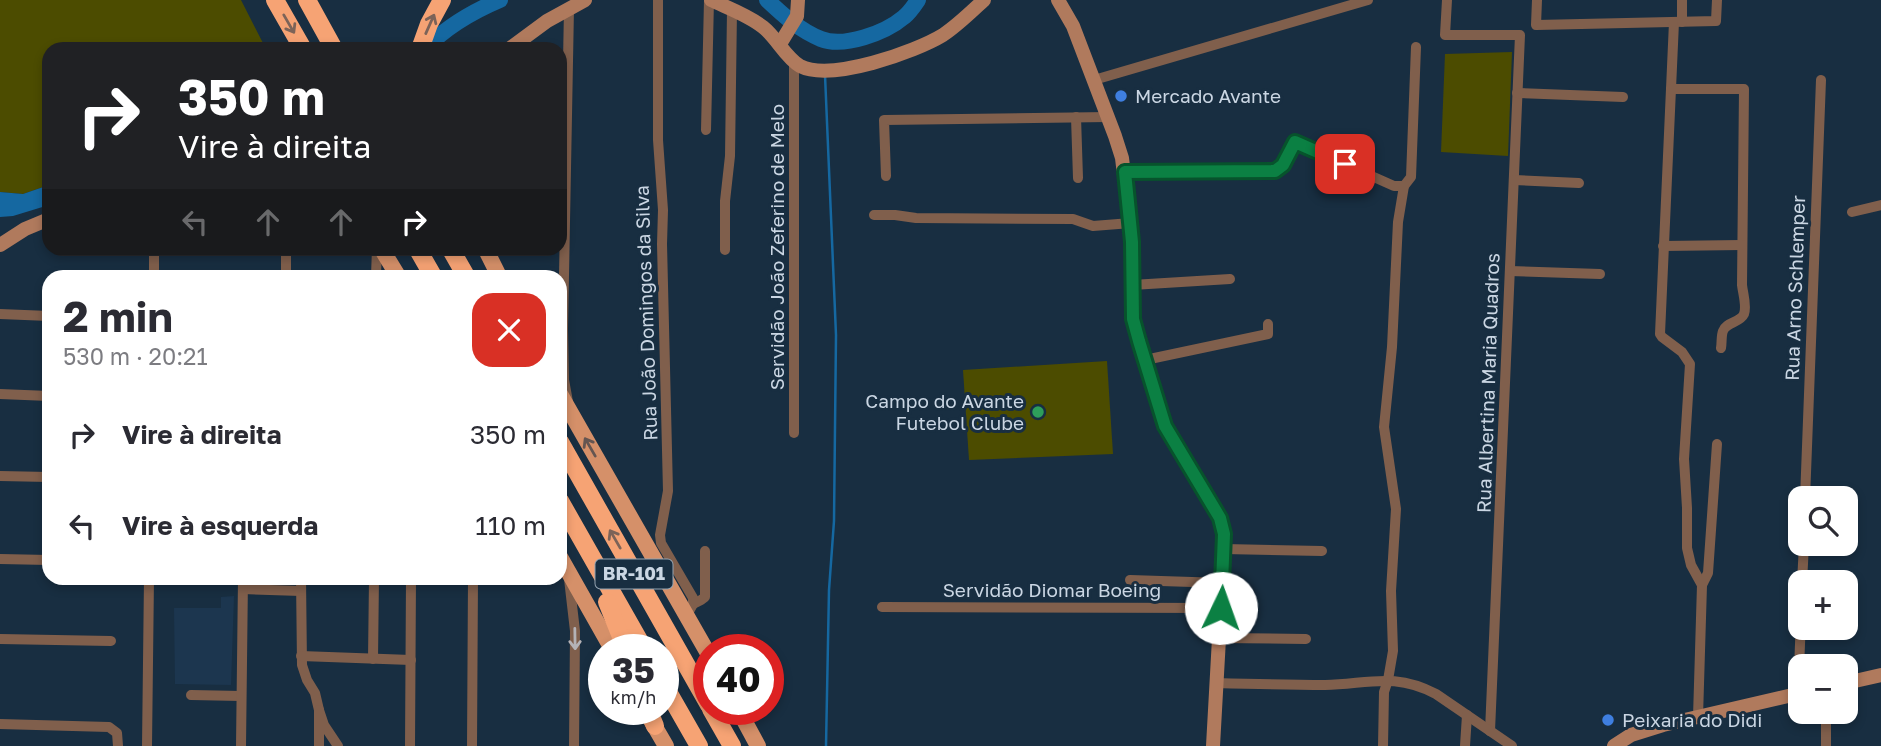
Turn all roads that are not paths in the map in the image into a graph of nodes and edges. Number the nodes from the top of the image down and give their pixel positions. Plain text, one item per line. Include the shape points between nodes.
1 (275, 0) edge
2 (307, 0) edge
3 (442, 0) edge
4 (585, 0) edge
5 (658, 0) edge
6 (710, 0) edge
7 (798, 0) edge
8 (984, 0) edge
9 (1058, 0) edge
10 (1368, 0) edge
11 (1447, 0) edge
12 (1536, 0) edge
13 (1682, 0) edge
14 (1717, 0) edge
15 (569, 8) junction
16 (732, 10) junction
17 (1678, 22) junction
18 (783, 39) junction
19 (299, 42) edge
20 (330, 42) edge
21 (423, 42) edge
22 (518, 42) edge
23 (1416, 47) dead end
24 (794, 61) junction
25 (1821, 79) dead end
26 (1094, 80) junction
27 (1671, 89) junction
28 (1517, 93) junction
29 (1623, 97) dead end
30 (567, 115) edge
31 (1076, 117) junction
32 (1108, 117) junction
33 (706, 130) dead end
34 (1125, 172) junction
35 (886, 176) dead end
36 (1078, 177) dead end
37 (1514, 180) junction
38 (1579, 183) dead end
39 (1404, 186) junction
40 (1881, 205) edge
41 (1852, 212) dead end
42 (874, 215) dead end
43 (42, 222) edge
44 (1131, 223) junction
45 (0, 245) edge
46 (1742, 245) junction
47 (1663, 246) junction
48 (725, 250) dead end
49 (1510, 271) junction
50 (1600, 274) dead end
51 (1230, 279) dead end
52 (1132, 285) junction
53 (0, 314) edge
54 (42, 316) edge
55 (1268, 324) dead end
56 (1721, 348) dead end
57 (1144, 360) junction
58 (0, 394) edge
59 (42, 396) edge
60 (567, 396) edge
61 (567, 407) edge
62 (570, 412) junction
63 (794, 433) dead end
64 (1717, 444) dead end
65 (567, 454) edge
66 (0, 476) edge
67 (42, 477) edge
68 (1805, 486) edge
69 (567, 513) edge
70 (587, 549) junction
71 (1224, 549) junction
72 (705, 551) dead end
73 (1322, 551) dead end
74 (0, 559) edge
75 (42, 560) edge
76 (567, 569) edge
77 (1130, 580) dead end
78 (567, 582) edge
79 (1223, 583) junction
80 (149, 585) edge
81 (243, 585) edge
82 (301, 585) edge
83 (374, 585) edge
84 (411, 585) edge
85 (473, 585) edge
86 (1702, 585) junction
87 (243, 589) junction
88 (301, 591) junction
89 (883, 607) dead end
90 (1221, 608) junction
91 (690, 609) junction
92 (604, 634) edge
93 (619, 634) edge
94 (635, 634) edge
95 (700, 634) edge
96 (1219, 638) junction
97 (0, 639) edge
98 (1306, 639) dead end
99 (111, 641) dead end
100 (301, 656) junction
101 (373, 659) junction
102 (411, 660) junction
103 (1881, 675) edge
104 (693, 677) edge
105 (1388, 680) junction
106 (1858, 680) edge
107 (1216, 683) junction
108 (191, 695) dead end
109 (241, 696) junction
110 (1788, 697) edge
111 (319, 710) junction
112 (679, 711) edge
113 (1467, 715) junction
114 (1698, 717) junction
115 (0, 724) edge
116 (1826, 724) edge
117 (655, 725) edge
118 (720, 725) edge
119 (747, 725) edge
120 (1490, 731) junction
121 (730, 743) edge
122 (118, 746) edge
123 (147, 746) edge
124 (241, 746) edge
125 (319, 746) edge
126 (338, 746) edge
127 (410, 746) edge
128 (472, 746) edge
129 (574, 746) edge
130 (666, 746) edge
131 (699, 746) edge
132 (758, 746) edge
133 (1213, 746) edge
134 (1383, 746) edge
135 (1465, 746) edge
136 (1512, 746) edge
137 (1614, 746) edge
138 (1826, 746) edge

1 -> 19 highway
2 - 20 highway
21 -> 3 highway
4 - 15 street
5 - 91 street, Rua João Domingos da Silva via 668,491 660,535 692,598
6 - 16 street
6 - 33 street
7 - 18 street via 797,16
8 - 24 street via 944,34 885,59 826,71
9 - 26 street
10 - 26 street
11 - 28 street, Rua Albertina Maria Quadros via 1445,35 1520,35
12 - 17 street via 1536,25
13 - 17 street
14 - 17 street via 1716,21
15 - 22 street
15 - 30 street
16 - 18 street
16 - 48 street
17 - 27 street
18 - 24 street
23 - 39 street via 1410,177
24 - 63 street, Servidão João Zeferino de Melo
25 - 68 street, Rua Arno Schlemper
26 - 32 street
27 - 46 street via 1744,89
27 - 47 street
28 - 29 street
28 - 37 street, Rua Albertina Maria Quadros
31 - 32 street
31 - 35 street via 884,120
31 - 36 street
32 - 34 street
34 - 39 street via 1275,171 1295,142 1394,186
34 - 44 street
37 - 38 street
37 - 49 street, Rua Albertina Maria Quadros
39 - 105 street via 1384,427 1396,509 1393,651
40 - 41 street
42 - 44 street via 1073,219 1093,226
43 - 45 street
44 - 52 street
46 - 47 street
46 - 56 street via 1744,315 1723,330
47 - 86 street via 1660,334 1690,363 1684,459 1687,548
49 - 50 street
49 - 120 street, Rua Albertina Maria Quadros
51 - 52 street
52 - 57 street via 1133,319
53 - 54 street
55 - 57 street via 1268,334
57 - 71 street via 1165,426 1220,518
58 - 59 street
60 - 62 street
61 - 62 main road
91 -> 62 main road
64 - 86 street via 1708,573
104 -> 65 highway, BR-101
66 - 67 street
69 - 70 highway, BR-101
70 - 93 highway
70 - 94 highway, BR-101
71 - 73 street
71 - 79 street
72 - 91 street via 705,597
74 - 75 street
76 - 92 main road
77 - 79 street
78 -> 129 street via 575,631
79 - 90 street
80 - 123 street
81 - 87 street
82 - 88 street
83 - 101 street
84 - 102 street
85 - 128 street
86 - 114 street
87 - 88 street
87 - 109 street
88 - 100 street
89 - 90 street, Servidão Diomar Boeing
90 - 96 street
91 - 95 main road
96 - 98 street
96 - 107 street
97 - 99 street
100 - 101 street
100 - 111 street
101 - 102 street
102 - 127 street
103 - 106 street
105 - 107 street via 1325,685
105 - 113 street via 1426,689
105 - 134 street
107 - 133 street
108 - 109 street
109 - 124 street
110 - 114 street
111 - 125 street
111 - 126 street
112 - 131 highway
113 - 120 street
113 - 135 street
114 - 137 street via 1631,735
115 - 122 street via 104,726 117,733
116 - 138 street
117 - 130 main road
118 - 121 highway, BR-101
119 - 132 main road
120 - 136 street

